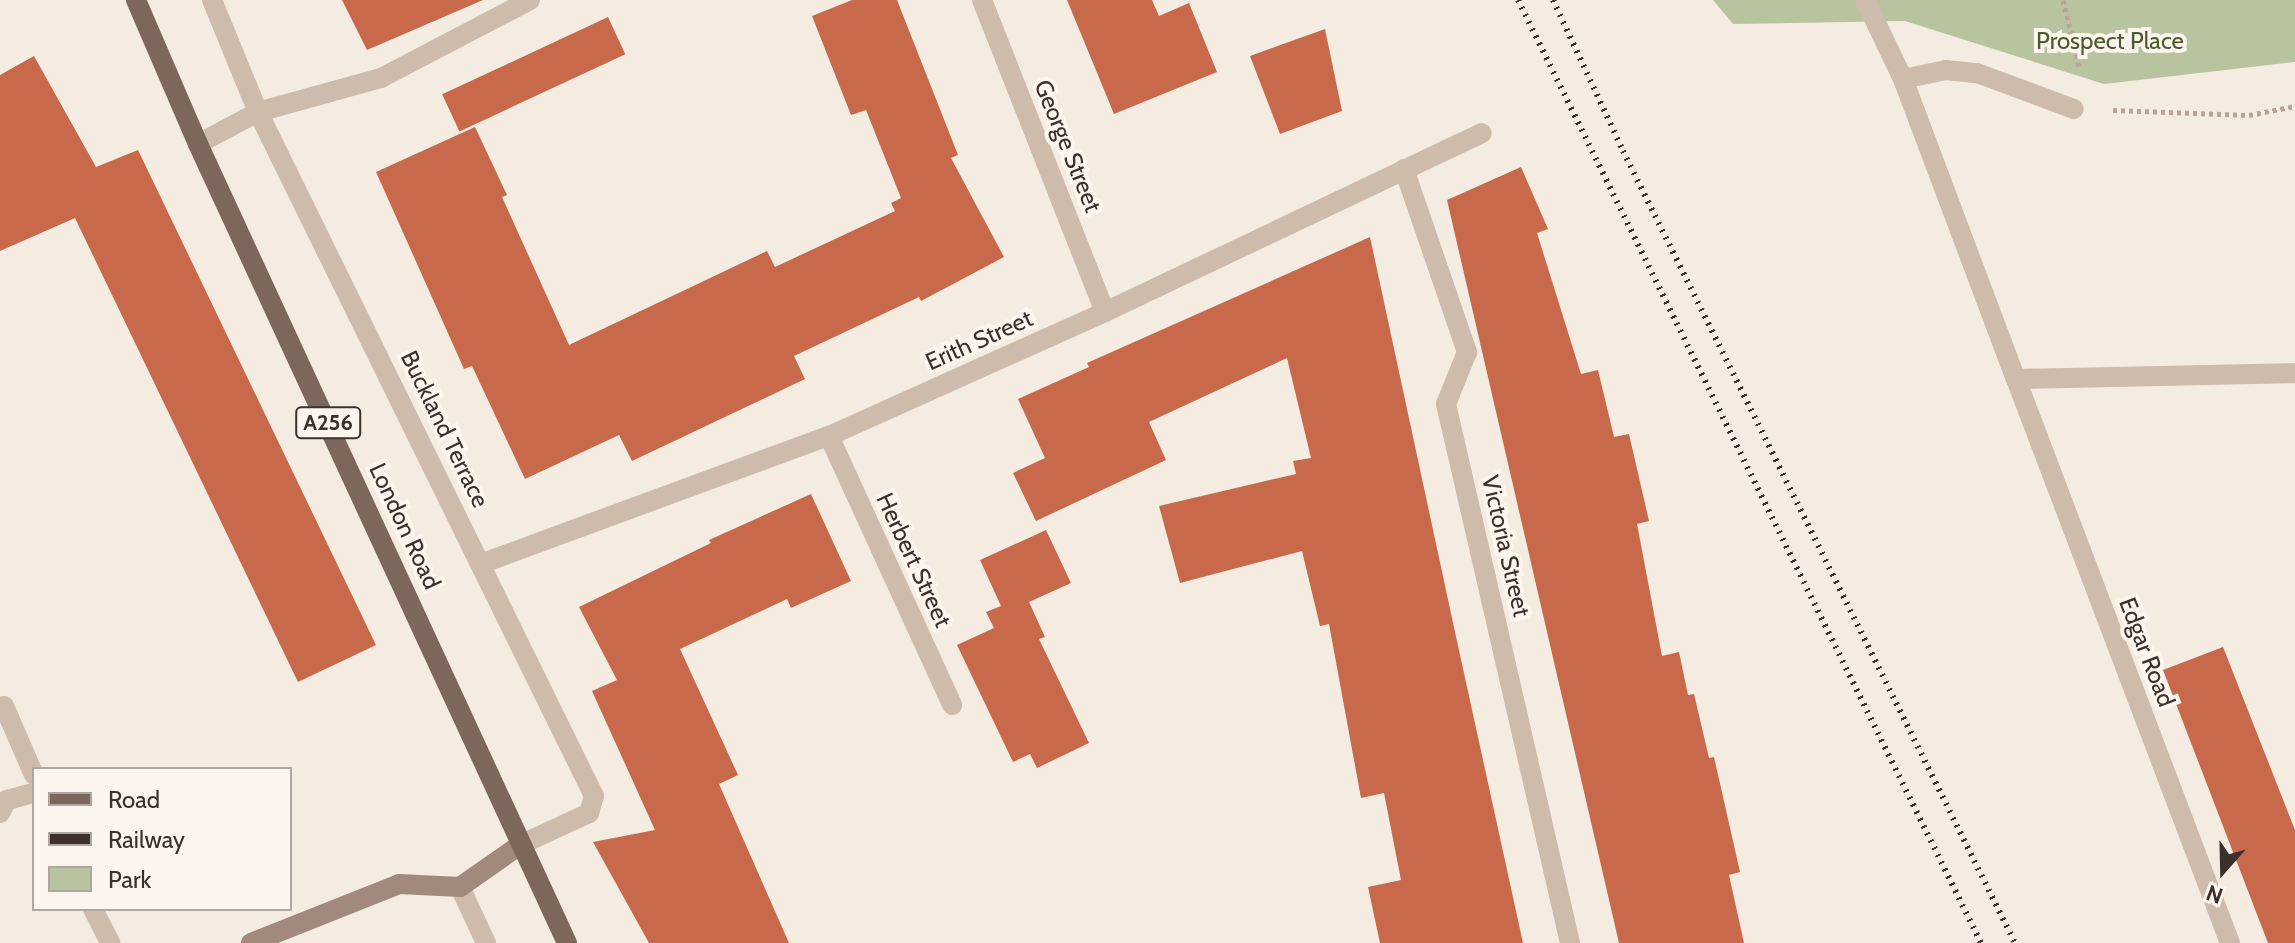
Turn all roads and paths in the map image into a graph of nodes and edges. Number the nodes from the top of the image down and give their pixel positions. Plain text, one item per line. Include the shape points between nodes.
1 (136, 0) edge
2 (212, 0) edge
3 (530, 0) edge
4 (982, 0) edge
5 (1865, 0) edge
6 (2063, 0) edge
7 (1903, 79) junction
8 (2295, 106) edge
9 (2074, 109) junction
10 (258, 112) junction
11 (1482, 133) dead end
12 (198, 144) junction
13 (1404, 169) junction
14 (1105, 312) junction
15 (2295, 373) edge
16 (2016, 379) junction
17 (829, 436) junction
18 (483, 563) junction
19 (952, 705) dead end
20 (4, 706) dead end
21 (32, 770) edge
22 (32, 794) edge
23 (0, 813) edge
24 (520, 845) junction
25 (460, 887) junction
26 (94, 911) edge
27 (110, 943) edge
28 (251, 943) edge
29 (486, 943) edge
30 (567, 943) edge
31 (1570, 943) edge
32 (2230, 943) edge

1 - 12 main road, London Road / A256
2 - 10 street, Buckland Terrace
3 - 10 street via 381,78
4 - 14 street, George Street
5 - 7 street, Edgar Road
6 - 9 path via 2079,70
7 - 9 street via 1946,70 1977,73
7 - 16 street, Edgar Road
8 - 9 path via 2249,115
10 - 12 street
10 - 18 street, Buckland Terrace
11 - 13 street, Erith Street
12 - 24 main road, London Road / A256
13 - 14 street, Erith Street
13 - 31 street, Victoria Street via 1467,352 1446,404
14 - 17 street, Erith Street
15 - 16 street
16 - 32 street, Edgar Road
17 - 18 street, Erith Street
17 - 19 street, Herbert Street
18 - 24 street, Buckland Terrace via 594,796 589,813
20 - 21 street
22 - 23 street via 7,800
24 - 25 street
24 - 30 main road, London Road / A256
25 - 28 street via 399,884
25 - 29 street
26 - 27 street

